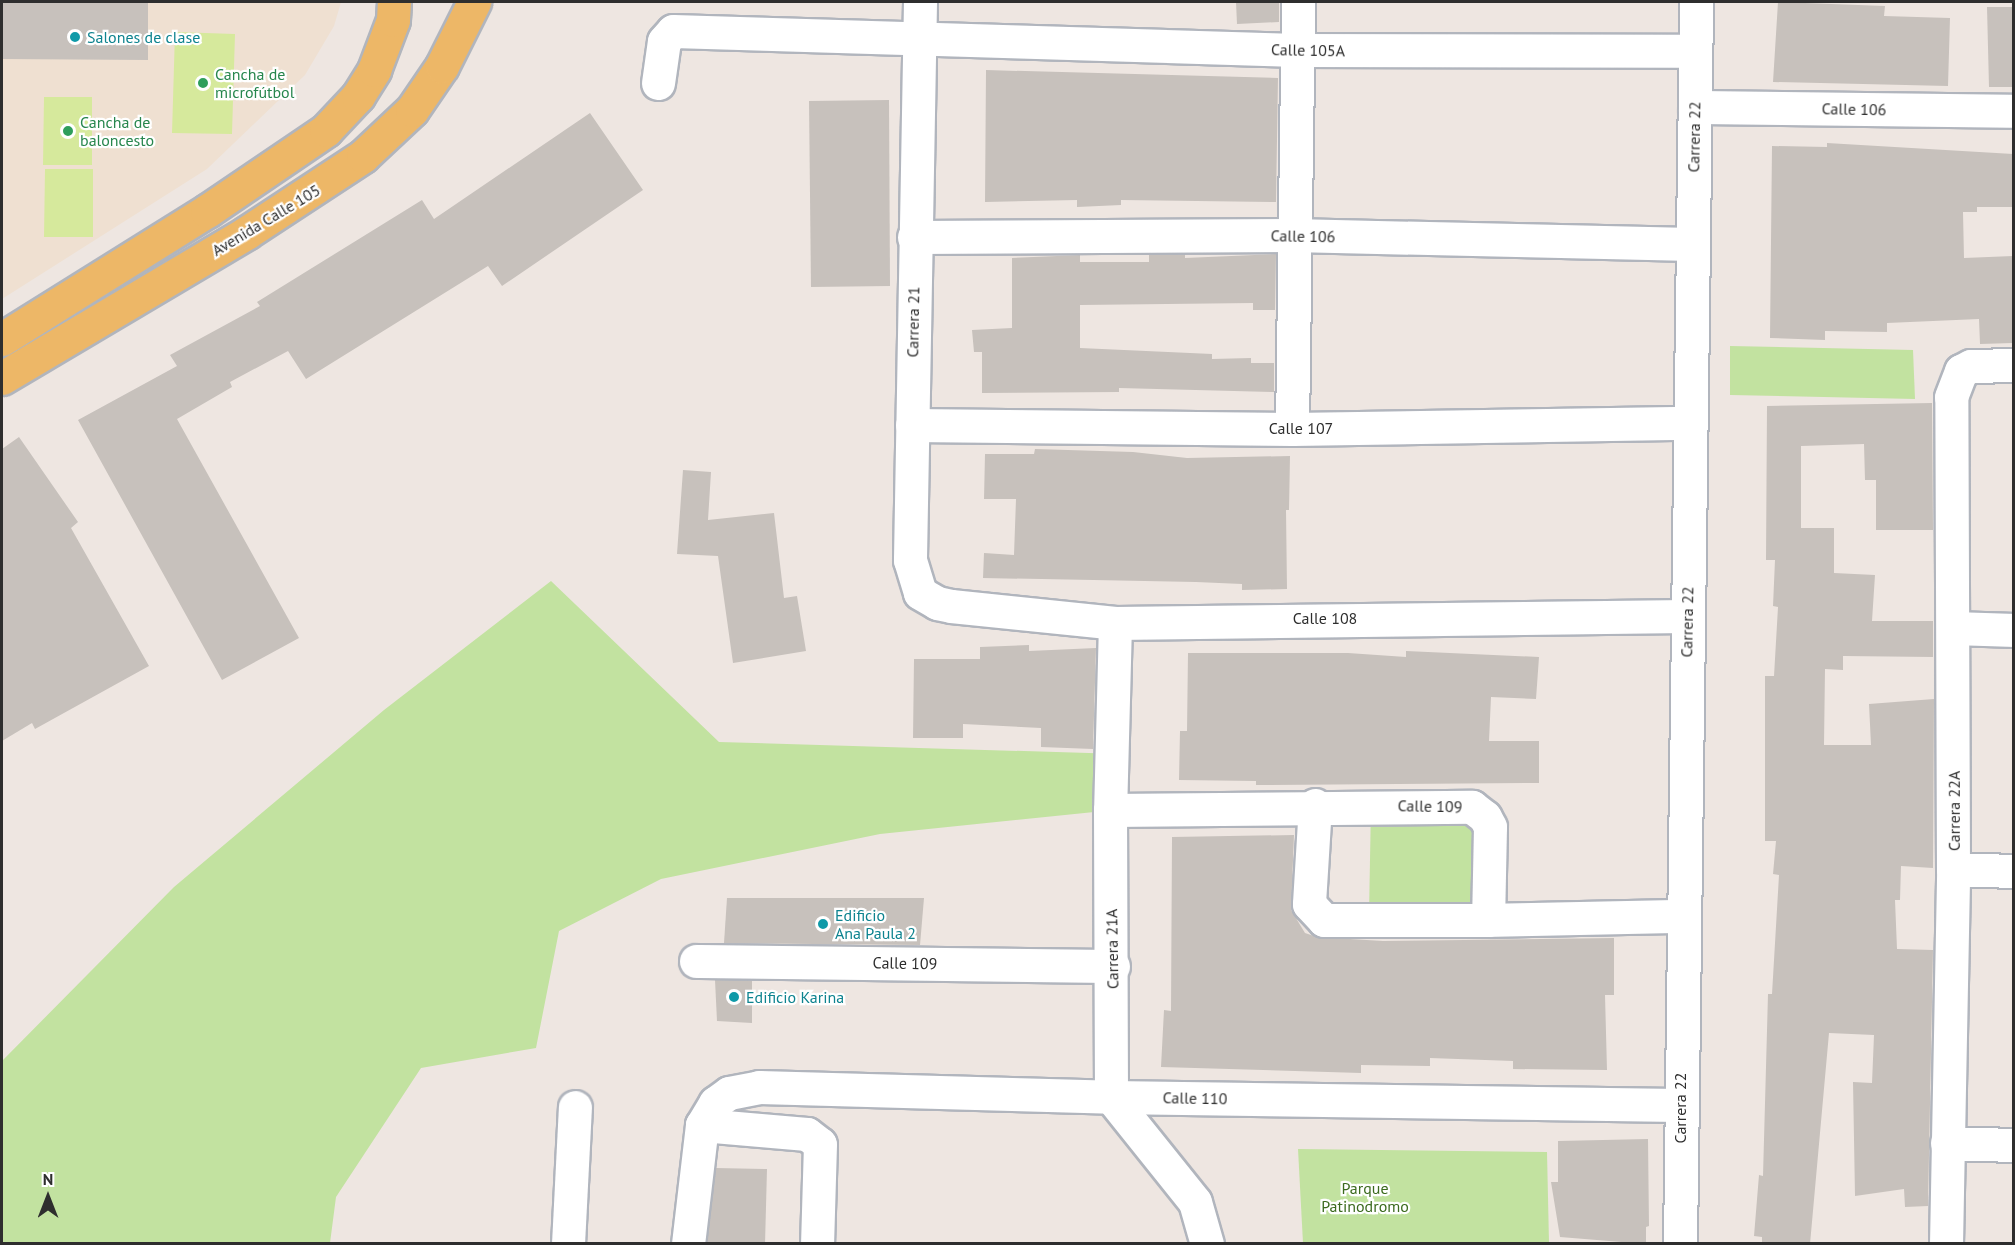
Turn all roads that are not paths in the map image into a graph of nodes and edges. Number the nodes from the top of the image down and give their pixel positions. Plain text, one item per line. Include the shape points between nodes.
1 (394, 2) edge
2 (474, 2) edge
3 (920, 2) edge
4 (1298, 2) edge
5 (1696, 2) edge
6 (920, 41) junction
7 (1297, 50) junction
8 (1695, 51) junction
9 (658, 83) dead end
10 (1695, 107) junction
11 (2013, 111) edge
12 (1292, 235) junction
13 (914, 237) junction
14 (1692, 244) junction
15 (2, 339) edge
16 (2013, 365) edge
17 (2, 378) edge
18 (1690, 423) junction
19 (912, 425) junction
20 (1293, 429) junction
21 (964, 606) joint
22 (1687, 616) junction
23 (1115, 623) junction
24 (1954, 628) junction
25 (2013, 630) edge
26 (1315, 805) junction
27 (1110, 810) junction
28 (1953, 869) junction
29 (2013, 871) edge
30 (1682, 916) junction
31 (1488, 920) junction
32 (696, 961) dead end
33 (1113, 966) junction
34 (1111, 1097) junction
35 (1679, 1105) junction
36 (575, 1107) dead end
37 (709, 1114) junction
38 (1947, 1143) junction
39 (2013, 1145) edge
40 (568, 1244) edge
41 (688, 1244) edge
42 (817, 1244) edge
43 (1207, 1244) edge
44 (1680, 1244) edge
45 (1946, 1244) edge

1 - 15 main road via 393,20 374,69 358,96 326,130 207,212
2 - 17 main road, Avenida Calle 105 via 442,66 412,110 363,156 246,233
3 - 6 street, Carrera 21
4 - 7 street
5 - 8 street, Carrera 22
6 - 7 street, Calle 105A
6 - 9 street, Calle 105A via 673,31 664,40
6 - 13 street, Carrera 21
7 - 8 street, Calle 105A
7 - 12 street
8 - 10 street, Carrera 22
10 - 11 street, Calle 106
10 - 14 street, Carrera 22
12 - 13 street, Calle 106
12 - 14 street, Calle 106
12 - 20 street
13 - 19 street, Carrera 21
14 - 18 street, Carrera 22
16 - 24 street, Carrera 22A via 1971,366 1961,371 1951,397
18 - 20 street, Calle 107
18 - 22 street, Carrera 22
19 - 20 street, Calle 107
19 - 21 street, Carrera 21 via 910,560 920,593 937,603
21 - 23 street, Calle 108
22 - 23 street, Calle 108
22 - 30 street, Carrera 22
23 - 27 street, Carrera 21A
24 - 25 street
24 - 28 street, Carrera 22A
26 - 27 street, Calle 109
26 - 31 street, Calle 109 via 1472,807 1490,827
26 - 31 street via 1309,904 1324,920
27 - 33 street, Carrera 21A
28 - 29 street
28 - 38 street, Carrera 22A
30 - 31 street
30 - 35 street, Carrera 22
32 - 33 street, Calle 109
33 - 34 street, Carrera 21A
34 - 35 street, Calle 110
34 - 37 street, Calle 110 via 759,1087 729,1093
34 - 43 street via 1195,1202
35 - 44 street, Carrera 22
36 - 40 street
37 - 41 street
37 - 42 street via 807,1134 820,1144
38 - 39 street
38 - 45 street, Carrera 22A

